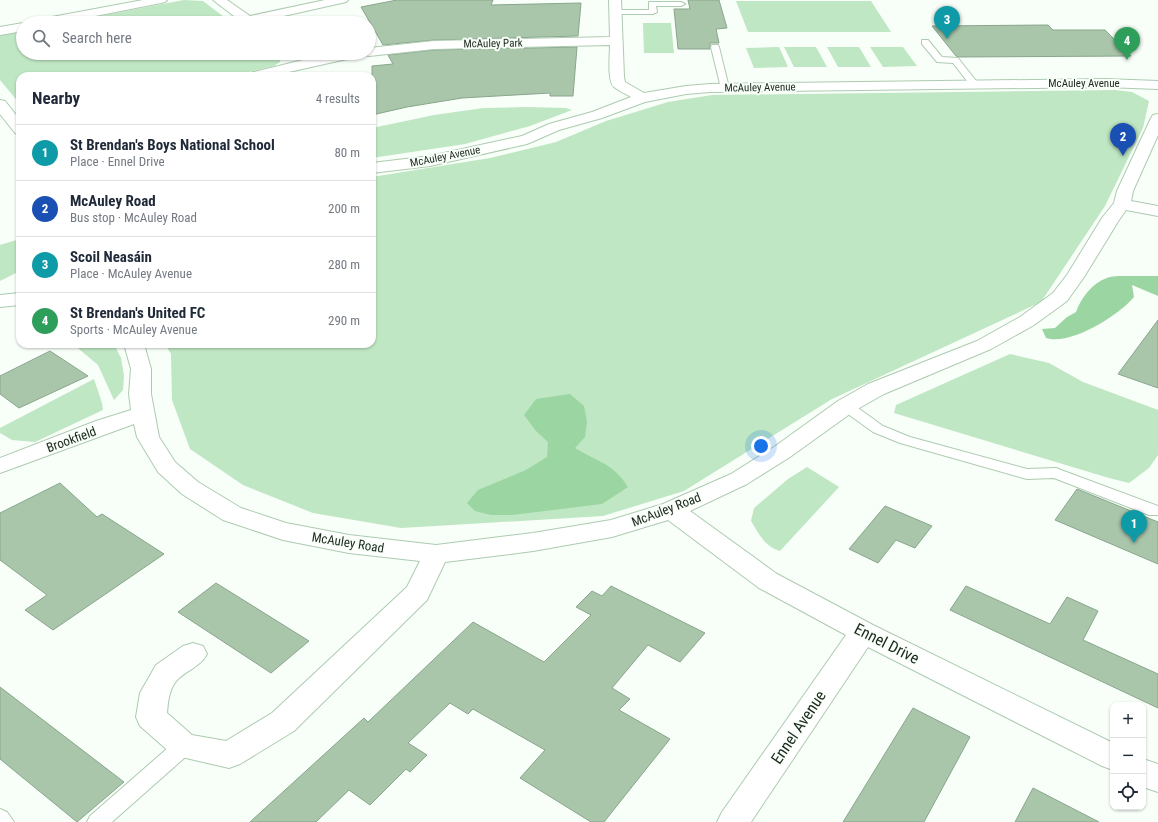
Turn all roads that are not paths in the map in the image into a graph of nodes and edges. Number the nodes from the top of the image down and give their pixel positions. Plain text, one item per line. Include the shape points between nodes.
1 (161, 0) edge
2 (219, 0) edge
3 (342, 0) edge
4 (681, 4) dead end
5 (616, 6) edge
6 (78, 16) edge
7 (243, 16) edge
8 (272, 16) edge
9 (16, 28) edge
10 (0, 31) edge
11 (617, 41) junction
12 (924, 42) dead end
13 (715, 47) dead end
14 (376, 51) edge
15 (303, 60) edge
16 (323, 60) edge
17 (307, 63) junction
18 (270, 72) edge
19 (974, 84) junction
20 (1158, 85) edge
21 (725, 88) junction
22 (642, 98) junction
23 (0, 104) edge
24 (1158, 118) edge
25 (16, 125) edge
26 (376, 168) edge
27 (1122, 204) junction
28 (1158, 211) edge
29 (16, 299) edge
30 (0, 301) edge
31 (135, 348) edge
32 (846, 406) junction
33 (143, 414) junction
34 (0, 466) edge
35 (672, 510) junction
36 (1155, 511) dead end
37 (436, 554) junction
38 (863, 632) junction
39 (192, 654) dead end
40 (184, 746) junction
41 (1110, 756) edge
42 (1146, 773) edge
43 (1158, 779) edge
44 (0, 818) edge
45 (4, 822) edge
46 (97, 822) edge
47 (733, 822) edge

1 - 6 street
2 - 7 street
3 - 8 street
4 - 5 lane via 652,4 653,12
5 - 11 street
9 - 10 street
11 - 14 street, McAuley Park via 434,44
11 - 22 street via 619,84
12 - 19 lane via 940,60 955,60
13 - 21 lane
15 - 17 street
16 - 17 street
17 - 18 street
19 - 20 street, McAuley Avenue
19 - 21 street, McAuley Avenue
21 - 22 street, McAuley Avenue via 686,90
22 - 26 street, McAuley Avenue via 554,127 527,139 430,161
23 - 25 street
24 - 27 street, McAuley Road via 1124,192
27 - 28 street
27 - 32 street, McAuley Road via 1060,297 1027,321 984,345 876,389
29 - 30 street
31 - 33 street, McAuley Road via 141,369 140,394
32 - 35 street, McAuley Road via 739,479
32 - 36 lane via 878,429 905,440 1027,474 1056,473
33 - 34 street, Brookfield via 104,426
33 - 37 street, McAuley Road via 148,437 166,468 190,488 232,514 283,531 349,544
35 - 37 street, McAuley Road via 612,528 533,542
35 - 38 street, Ennel Drive via 768,581
37 - 40 street via 418,593 282,722 229,755
38 - 41 street, Ennel Drive
38 - 47 street, Ennel Avenue
39 - 40 street via 166,673 155,693 151,717
40 - 46 lane
42 - 43 street
44 - 45 lane

